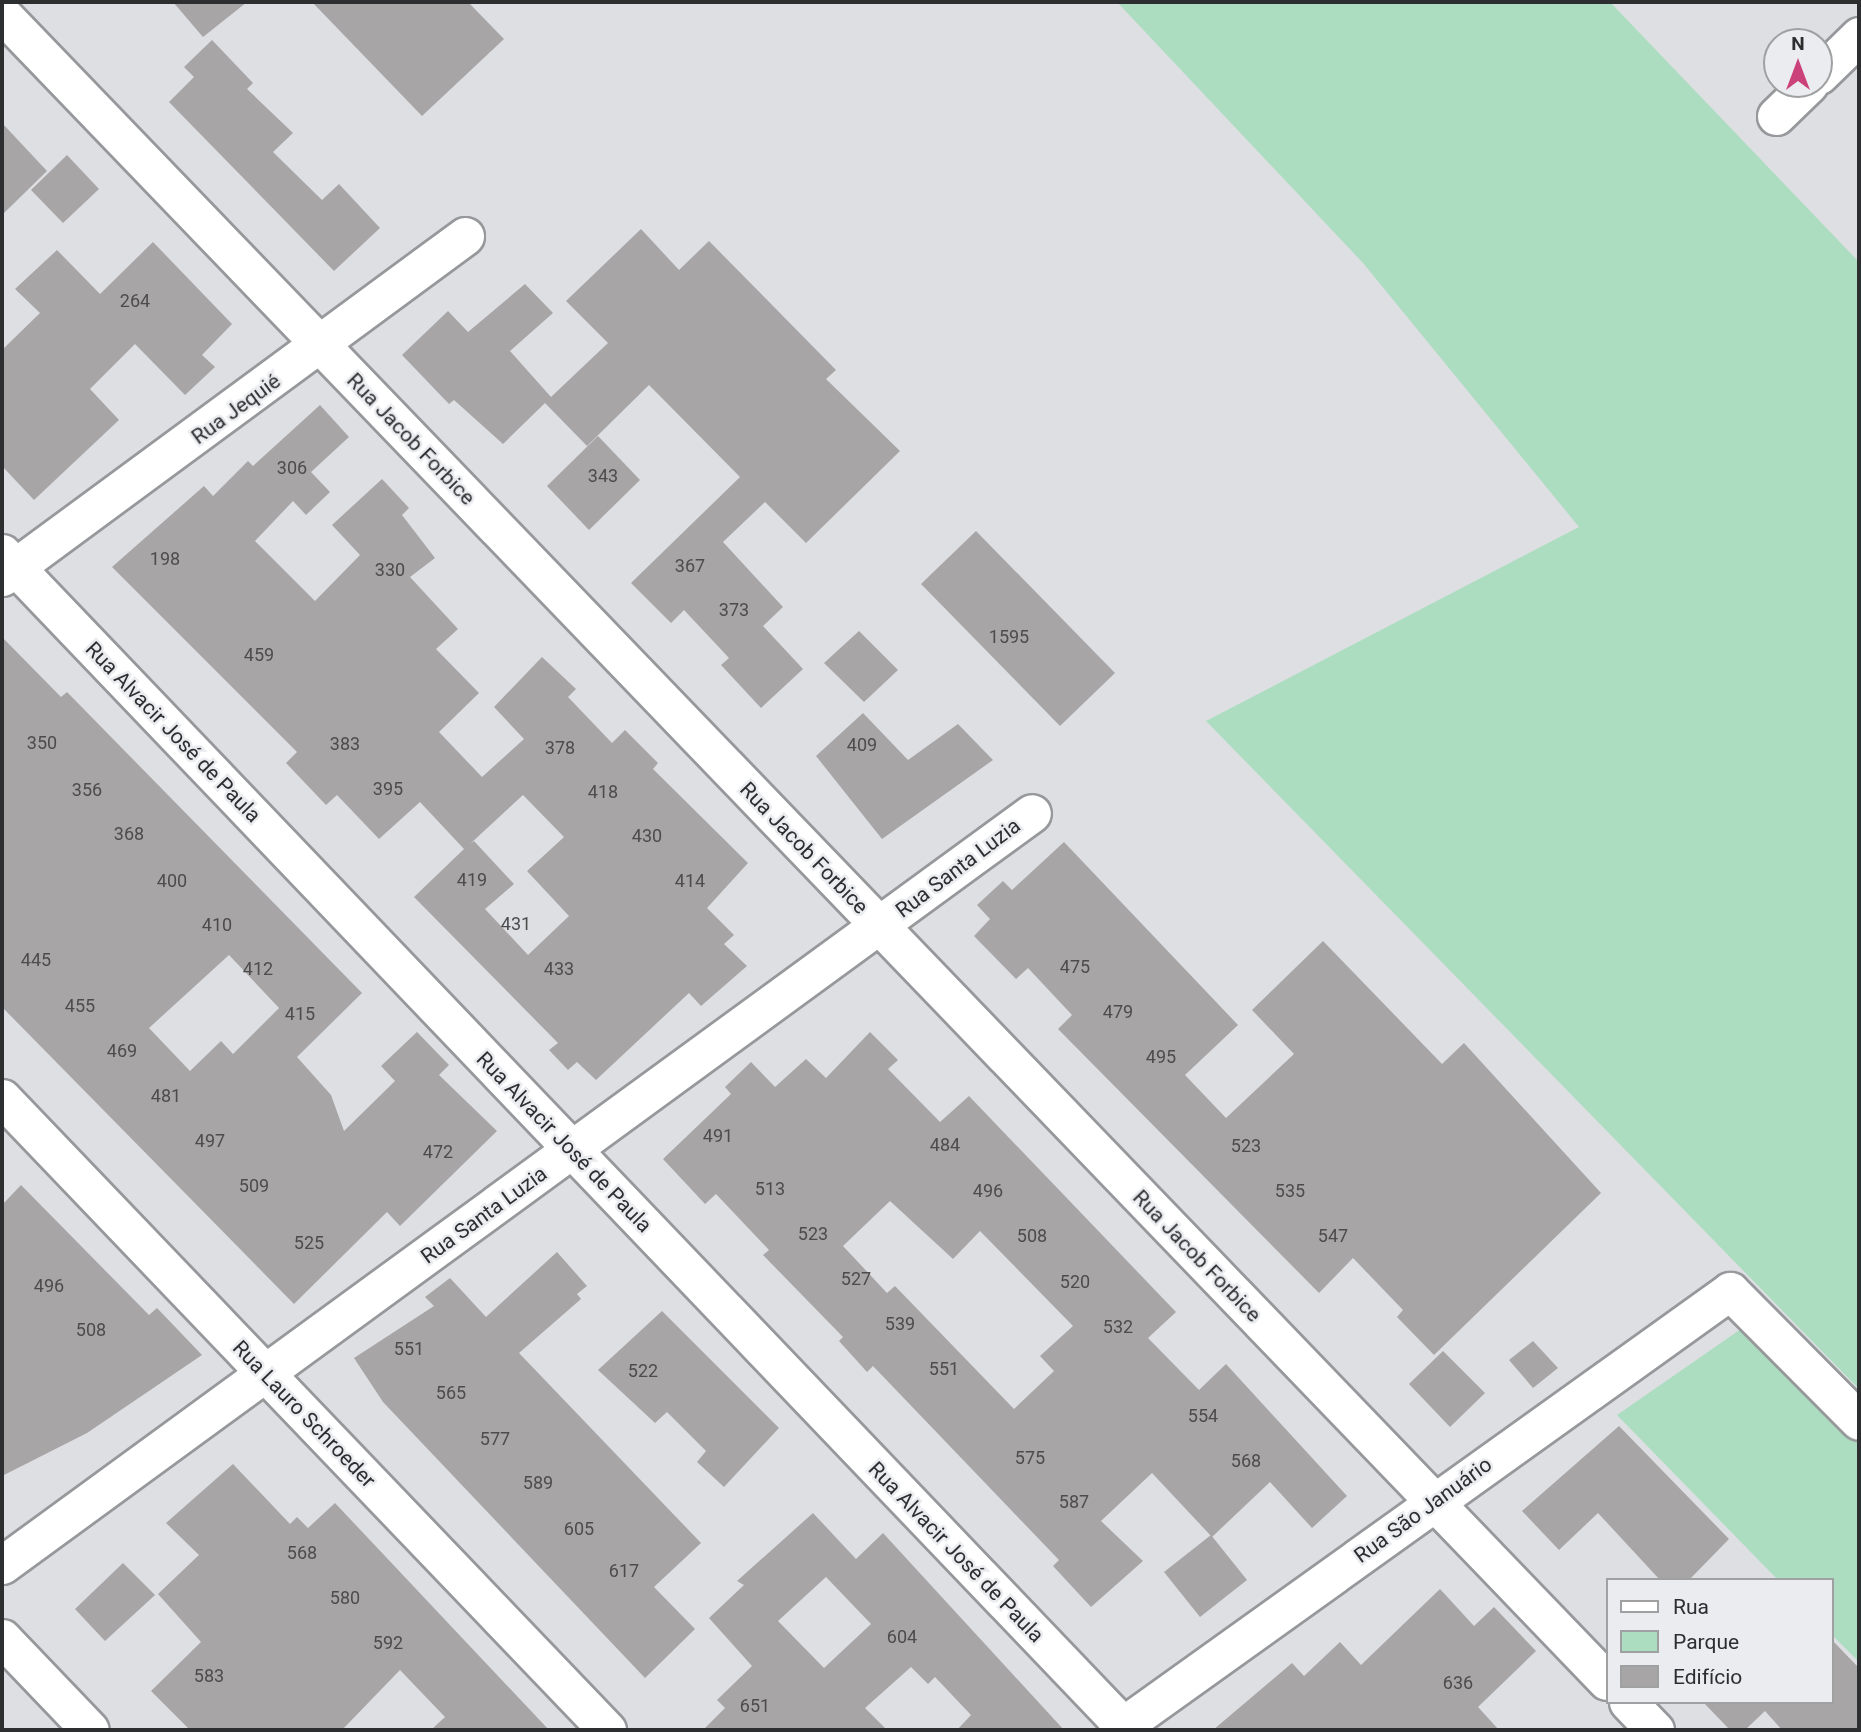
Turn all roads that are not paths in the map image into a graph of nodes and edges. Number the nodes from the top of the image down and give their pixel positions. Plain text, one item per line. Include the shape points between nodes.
1 (2, 14) edge
2 (1859, 36) edge
3 (1833, 61) edge
4 (1795, 98) edge
5 (1776, 116) dead end
6 (465, 236) dead end
7 (323, 347) junction
8 (6, 566) edge
9 (1032, 813) dead end
10 (880, 926) junction
11 (2, 1098) edge
12 (573, 1150) junction
13 (266, 1374) junction
14 (1859, 1421) edge
15 (1434, 1502) junction
16 (2, 1565) edge
17 (2, 1638) edge
18 (1605, 1679) edge
19 (1630, 1704) edge
20 (1122, 1729) edge
21 (90, 1730) edge
22 (607, 1730) edge
23 (1655, 1730) edge

1 - 7 street, Rua Jacob Forbice
2 - 3 street
4 - 5 street
6 - 7 street, Rua Jequié
7 - 8 street, Rua Jequié
7 - 10 street, Rua Jacob Forbice
8 - 12 street, Rua Alvacir José de Paula
9 - 10 street, Rua Santa Luzia
10 - 12 street, Rua Santa Luzia
10 - 15 street, Rua Jacob Forbice
11 - 13 street, Rua Lauro Schroeder
12 - 13 street, Rua Santa Luzia
12 - 20 street, Rua Alvacir José de Paula
13 - 16 street, Rua Santa Luzia
13 - 22 street, Rua Lauro Schroeder
14 - 15 street, Rua São Januário via 1730,1291
15 - 18 street, Rua Jacob Forbice
15 - 20 street, Rua São Januário
17 - 21 street
19 - 23 street

